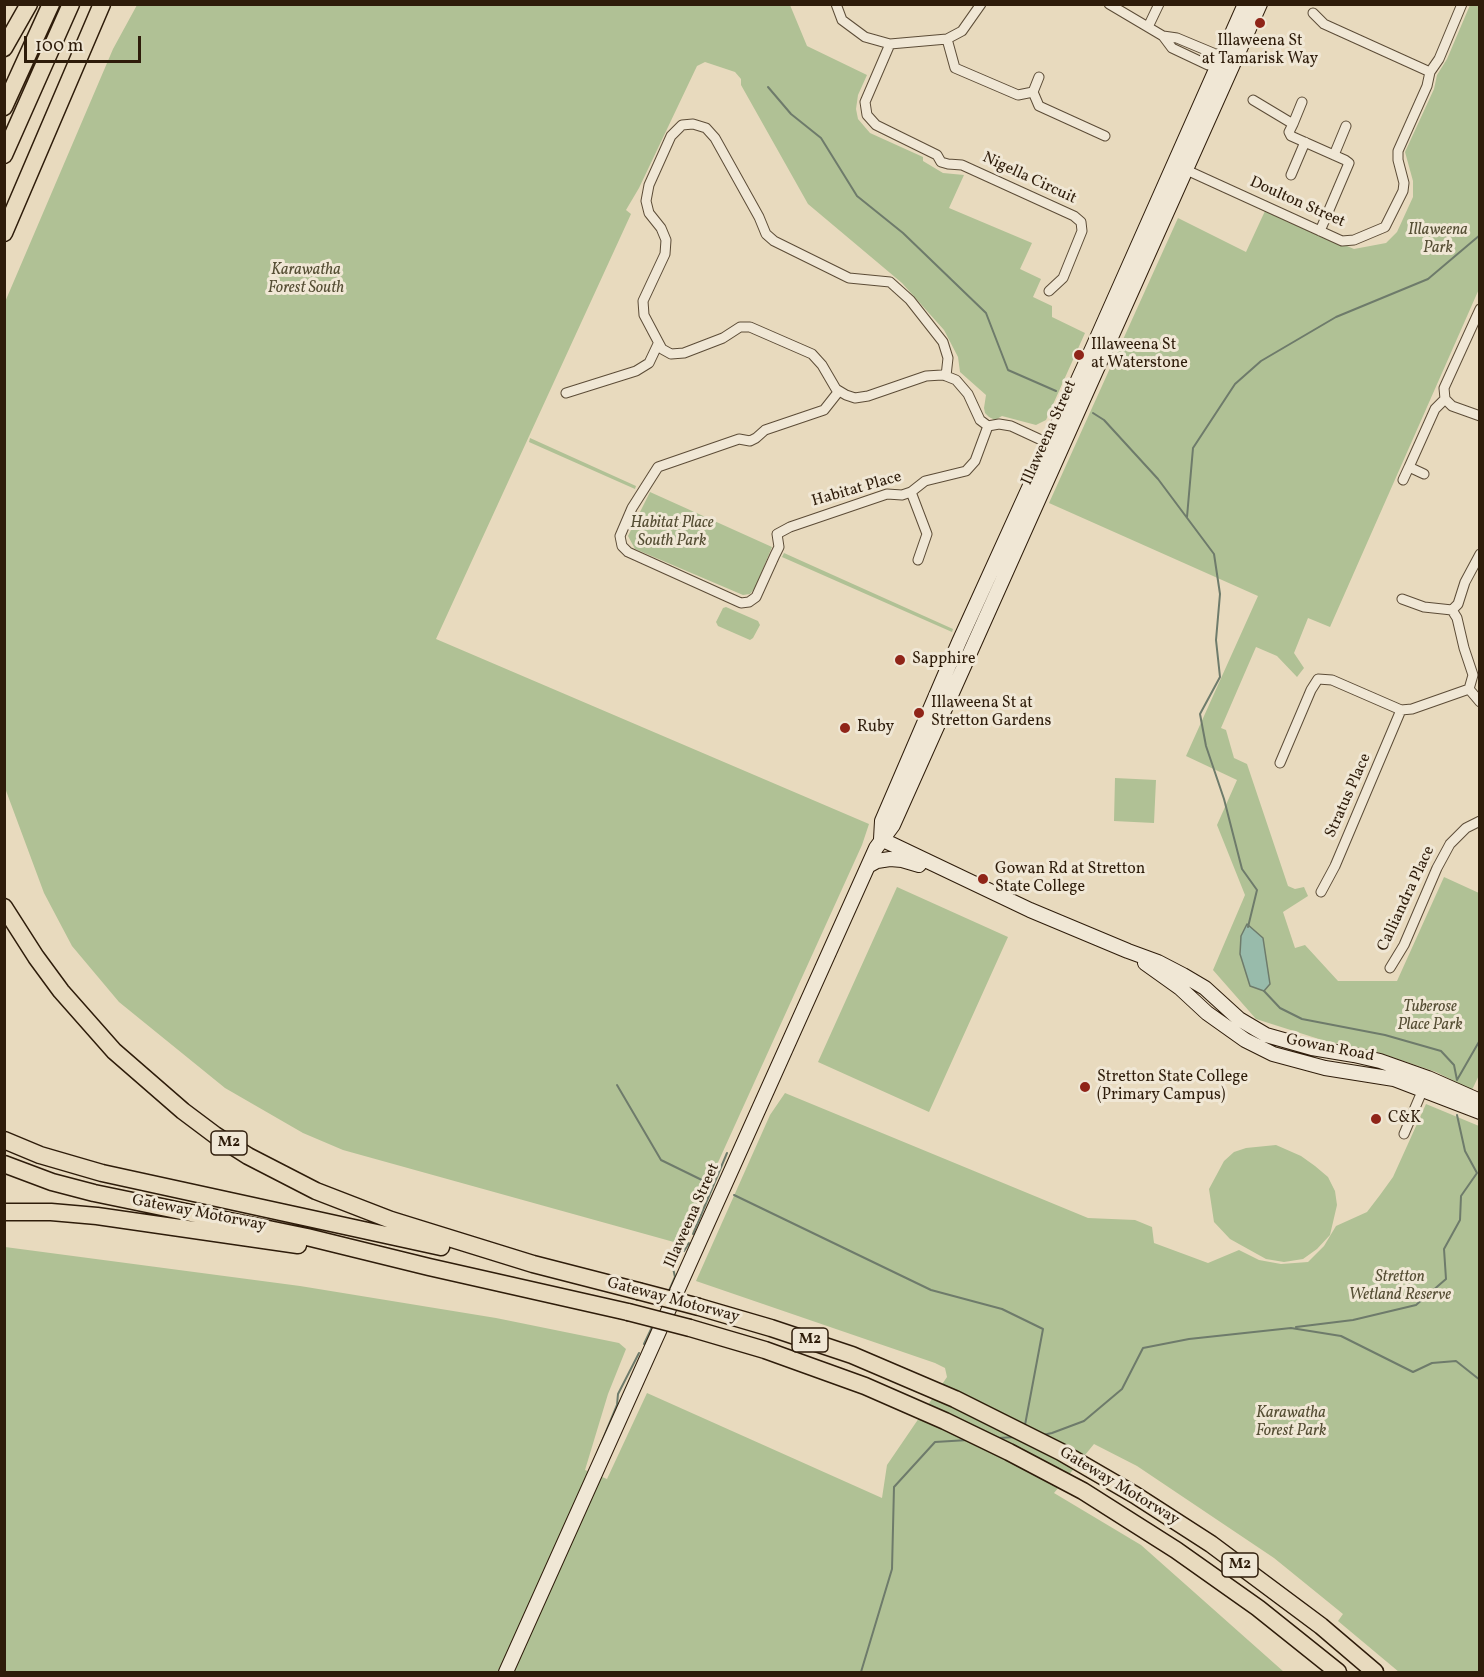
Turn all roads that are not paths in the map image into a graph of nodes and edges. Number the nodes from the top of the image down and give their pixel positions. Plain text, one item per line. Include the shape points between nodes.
1 (18, 4) edge
2 (29, 4) edge
3 (51, 4) edge
4 (72, 4) edge
5 (102, 4) edge
6 (836, 4) edge
7 (981, 4) edge
8 (1109, 4) edge
9 (1159, 4) edge
10 (1245, 4) edge
11 (1260, 4) edge
12 (1462, 4) edge
13 (1313, 13) dead end
14 (1148, 27) junction
15 (4, 31) edge
16 (947, 39) junction
17 (1244, 41) junction
18 (890, 44) junction
19 (4, 48) edge
20 (1213, 61) junction
21 (1430, 72) junction
22 (1039, 77) dead end
23 (1227, 81) junction
24 (1033, 92) junction
25 (1253, 100) dead end
26 (1302, 102) dead end
27 (4, 107) edge
28 (1293, 123) junction
29 (1346, 126) dead end
30 (1105, 136) dead end
31 (1305, 142) junction
32 (4, 155) edge
33 (1334, 155) junction
34 (1180, 168) junction
35 (1291, 175) dead end
36 (1320, 231) junction
37 (4, 233) edge
38 (1049, 291) dead end
39 (1479, 309) edge
40 (658, 344) junction
41 (946, 376) junction
42 (839, 391) junction
43 (566, 393) dead end
44 (1445, 399) junction
45 (1479, 416) edge
46 (988, 426) junction
47 (1054, 446) junction
48 (1409, 468) junction
49 (1424, 474) dead end
50 (1403, 480) dead end
51 (910, 492) junction
52 (1033, 510) junction
53 (1018, 512) junction
54 (1479, 554) edge
55 (918, 560) dead end
56 (1402, 599) dead end
57 (1452, 610) junction
58 (965, 645) junction
59 (1469, 689) junction
60 (1479, 702) edge
61 (1401, 710) junction
62 (1280, 762) dead end
63 (1479, 820) edge
64 (881, 839) junction
65 (868, 866) junction
66 (956, 875) junction
67 (1321, 892) dead end
68 (4, 907) edge
69 (1128, 951) junction
70 (1390, 968) dead end
71 (1423, 1089) junction
72 (1479, 1101) edge
73 (1479, 1112) edge
74 (1404, 1134) dead end
75 (4, 1140) edge
76 (4, 1164) edge
77 (4, 1212) edge
78 (533, 1264) junction
79 (429, 1267) junction
80 (506, 1672) edge
81 (1338, 1672) edge
82 (1375, 1672) edge

1 - 15 highway
2 - 19 highway
3 - 27 highway
4 - 32 highway
5 - 37 highway
6 - 18 street via 842,20 865,37
7 - 16 street via 962,31
8 - 14 street
9 - 14 street
10 - 20 main road, Illaweena Street via 1226,48
11 - 17 main road, Illaweena Street
12 - 21 street, Doulton Street
13 - 21 street via 1324,24
14 - 20 street via 1163,36 1177,38
16 - 18 street
16 - 24 street via 955,68 1018,95
17 - 20 street via 1229,60
17 - 23 main road, Illaweena Street
18 - 38 street, Nigella Circuit via 865,102 867,115 876,125 937,154 941,162 962,165 1081,222 1082,231 1063,278
20 - 23 street
20 - 34 main road, Illaweena Street via 1211,82
21 - 36 street, Doulton Street via 1398,151 1404,183 1389,222 1348,242
22 - 24 street
23 - 34 main road, Illaweena Street
24 - 30 street via 1039,106
25 - 28 street
26 - 28 street
28 - 31 street via 1291,136
29 - 33 street
31 - 33 street
31 - 35 street
33 - 36 street via 1345,160 1348,168
34 - 36 street, Doulton Street
34 - 47 main road, Illaweena Street
39 - 44 street via 1444,388
40 - 41 street via 644,315 643,301 664,254 666,240 646,201 671,136 682,125 693,124 706,128 715,138 766,234 774,241 849,278 890,282 910,300 943,342 948,358
40 - 42 street via 671,354 684,353 740,327 750,327 812,354
40 - 43 street via 649,363 636,371
41 - 42 street via 926,376 855,398
41 - 46 street via 956,380 968,394 980,420
42 - 51 street, Habitat Place via 824,410 765,430 750,441 740,439 658,467 632,508 620,536 622,546 741,603 749,602 756,597 779,547 777,534 790,526 887,494
44 - 45 street via 1452,406
44 - 48 street via 1435,409
46 - 47 street via 1011,426
46 - 51 street, Habitat Place via 975,461 966,471 925,482
47 - 52 main road, Illaweena Street
47 - 53 main road, Illaweena Street
48 - 49 street
48 - 50 street
51 - 55 street via 927,534
52 - 53 main road
52 - 58 main road, Illaweena Street
53 - 58 main road, Illaweena Street
54 - 57 street
56 - 57 street via 1424,607
57 - 59 street via 1473,675
58 - 64 main road, Illaweena Street via 882,821
59 - 60 street
59 - 61 street
61 - 62 street via 1332,680 1318,679
61 - 67 street, Stratus Place
63 - 70 street, Calliandra Place via 1450,844
64 - 65 main road, Illaweena Street
64 - 66 main road, Gowan Road
65 - 66 main road via 881,860 902,860
65 - 80 main road, Illaweena Street
66 - 69 main road, Gowan Road
68 - 78 highway, Gateway Motorway / M2 via 61,991 114,1051 215,1135 281,1174 358,1209
69 - 71 main road, Gowan Road via 1245,1040 1273,1054 1324,1068 1394,1079
69 - 72 main road, Gowan Road via 1158,962 1205,988 1239,1019 1266,1035 1380,1061
71 - 73 main road, Gowan Road
71 - 74 street
75 - 78 highway via 102,1173 515,1264
76 - 79 highway, Gateway Motorway / M2 via 94,1193 308,1237
77 - 79 highway via 97,1216 303,1246 408,1267
78 - 82 highway, Gateway Motorway / M2, bridge via 812,1341 917,1382 997,1419 1095,1471 1170,1517 1321,1626
79 - 81 highway, Gateway Motorway / M2, bridge via 690,1328 803,1363 908,1404 1083,1491 1151,1533 1288,1630

